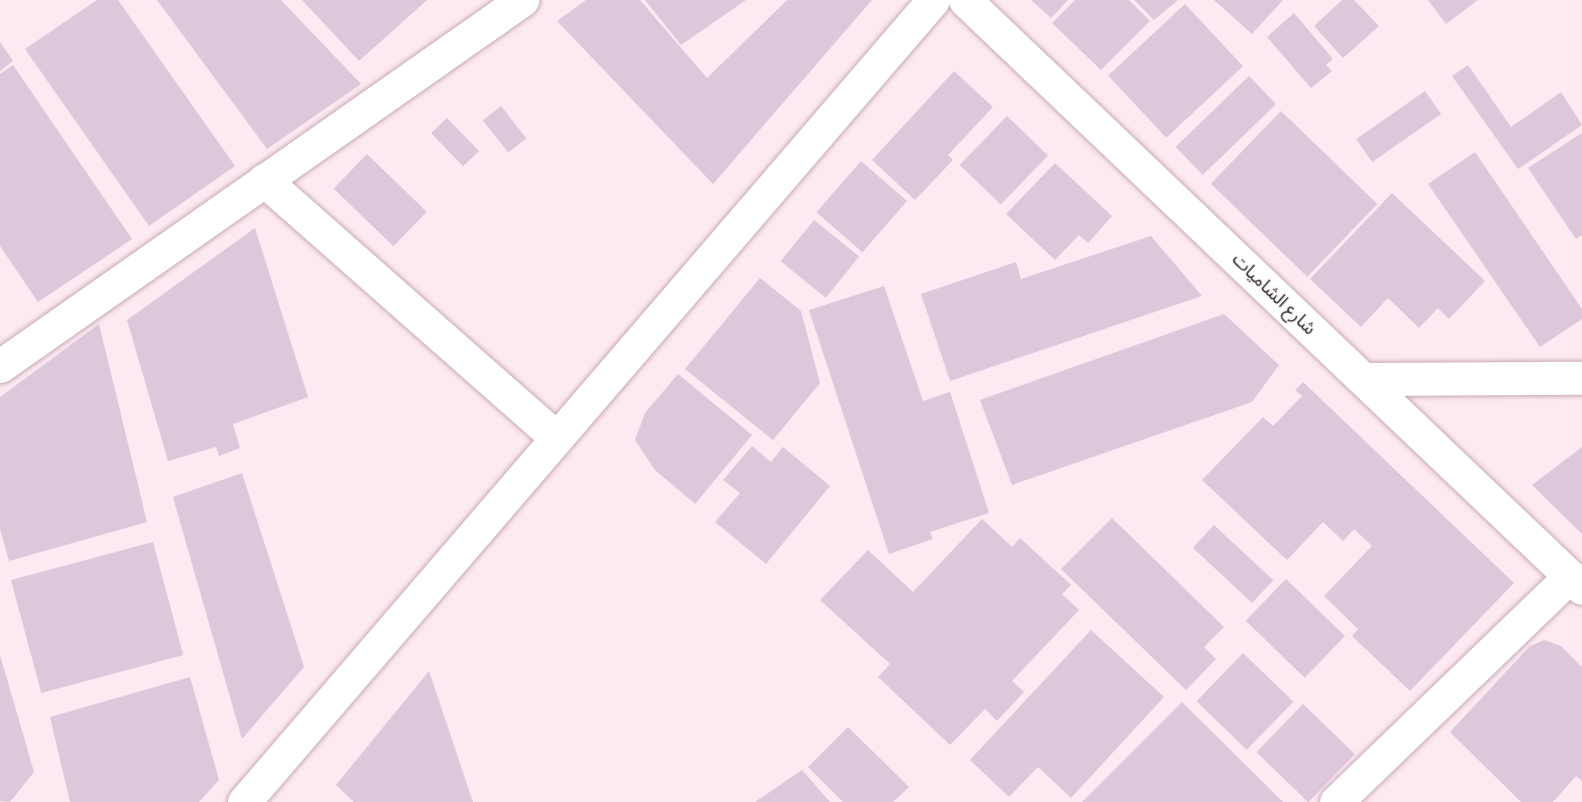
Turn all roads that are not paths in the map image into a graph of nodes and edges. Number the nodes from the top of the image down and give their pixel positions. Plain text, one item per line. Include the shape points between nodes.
1 (933, 0) edge
2 (965, 0) edge
3 (511, 3) edge
4 (264, 180) junction
5 (0, 366) edge
6 (1582, 378) edge
7 (1364, 380) junction
8 (557, 438) junction
9 (1576, 582) edge
10 (244, 802) edge
11 (1336, 802) edge

1 - 8 street
2 - 7 street, شارع الشاميات
3 - 4 street
4 - 5 street
4 - 8 street
6 - 7 street
7 - 9 street, شارع الشاميات
8 - 10 street
9 - 11 street

